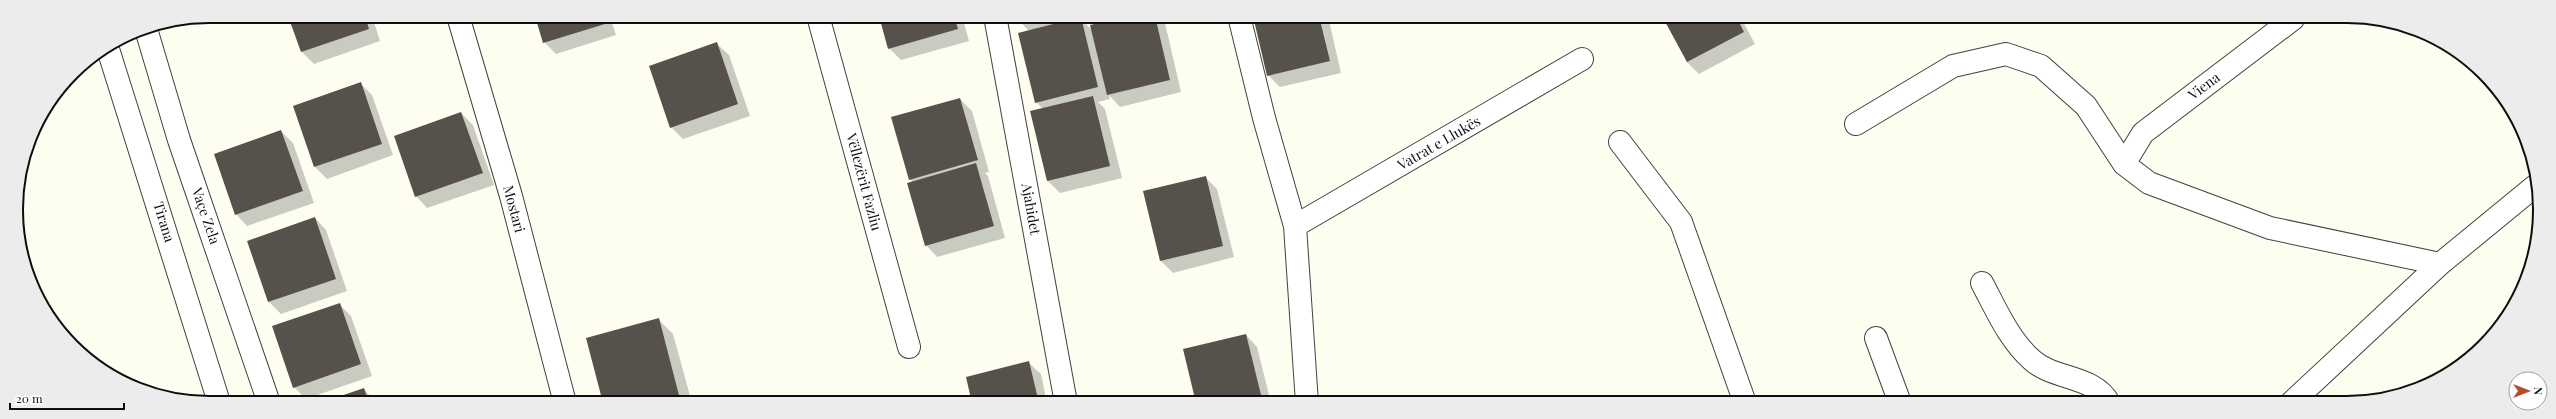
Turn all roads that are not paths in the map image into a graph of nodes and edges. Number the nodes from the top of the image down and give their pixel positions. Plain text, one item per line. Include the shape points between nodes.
1 (460, 23) edge
2 (820, 23) edge
3 (996, 23) edge
4 (1241, 23) edge
5 (2287, 23) edge
6 (147, 34) edge
7 (109, 52) edge
8 (1582, 59) dead end
9 (1856, 124) dead end
10 (1620, 142) dead end
11 (2124, 164) junction
12 (2532, 189) edge
13 (1295, 226) junction
14 (2440, 264) junction
15 (1982, 282) dead end
16 (1876, 338) dead end
17 (909, 347) dead end
18 (217, 396) dead end
19 (267, 396) edge
20 (563, 396) edge
21 (1065, 396) edge
22 (1307, 396) edge
23 (1743, 396) edge
24 (1897, 396) edge
25 (2105, 396) edge
26 (2298, 396) edge

1 - 20 street, Mostari via 511,196
2 - 17 street, Vëllezërit Fazliu
3 - 21 street, Ajahidet
4 - 13 street via 1264,118
5 - 11 street, Viena via 2143,133
6 - 19 street, Vaçe Zela via 179,140
7 - 18 street, Tirana
8 - 13 street, Vatrat e Llukës
9 - 11 street via 1953,66 2006,54 2041,66 2086,106
10 - 23 street via 1681,222
11 - 14 street via 2149,183 2270,228
12 - 14 street
13 - 22 street
14 - 26 street
15 - 25 street via 2008,332 2032,361 2085,383
16 - 24 street

